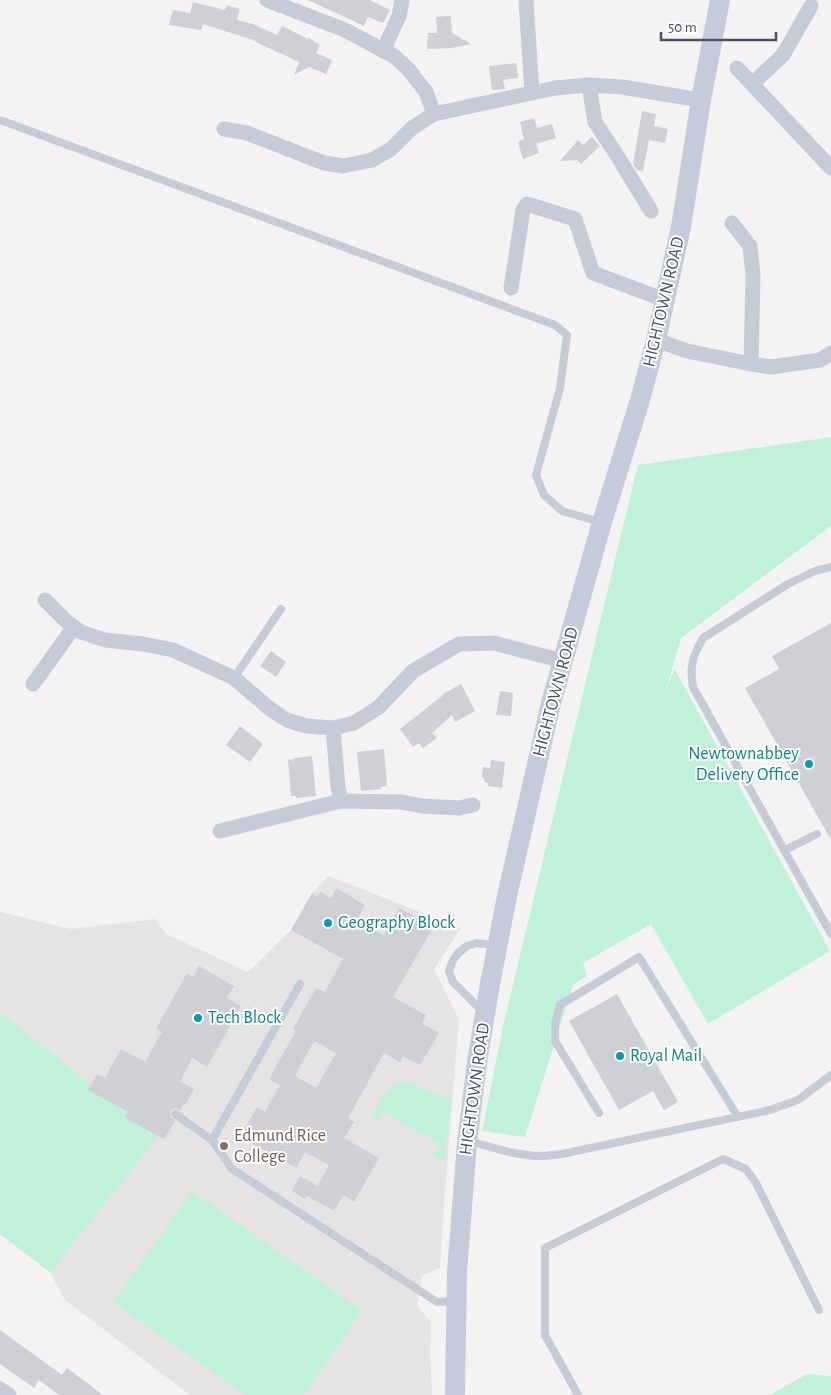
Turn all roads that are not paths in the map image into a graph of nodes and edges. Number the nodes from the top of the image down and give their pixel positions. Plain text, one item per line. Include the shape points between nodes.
1 (267, 0) edge
2 (402, 0) edge
3 (526, 0) edge
4 (720, 0) edge
5 (811, 6) dead end
6 (383, 51) junction
7 (737, 68) dead end
8 (752, 84) junction
9 (589, 85) junction
10 (532, 93) junction
11 (701, 100) junction
12 (434, 114) junction
13 (0, 120) edge
14 (224, 129) dead end
15 (831, 168) edge
16 (651, 211) dead end
17 (732, 223) dead end
18 (511, 288) dead end
19 (665, 300) junction
20 (656, 340) junction
21 (831, 353) edge
22 (751, 364) junction
23 (602, 522) junction
24 (831, 568) edge
25 (45, 600) dead end
26 (281, 609) dead end
27 (74, 627) junction
28 (563, 661) junction
29 (234, 678) junction
30 (33, 684) dead end
31 (333, 728) junction
32 (341, 801) junction
33 (473, 805) dead end
34 (220, 831) dead end
35 (817, 834) dead end
36 (785, 850) junction
37 (831, 934) edge
38 (497, 946) junction
39 (300, 984) dead end
40 (485, 1015) junction
41 (831, 1076) edge
42 (599, 1113) dead end
43 (175, 1114) dead end
44 (738, 1117) junction
45 (212, 1140) junction
46 (467, 1140) junction
47 (456, 1301) junction
48 (819, 1310) dead end
49 (0, 1389) edge
50 (9, 1395) edge
51 (455, 1395) edge
52 (578, 1395) edge

1 - 6 street via 345,30
2 - 6 street via 399,16
3 - 10 street
4 - 11 main road, HIGHTOWN ROAD
5 - 8 street via 783,55
6 - 12 street via 409,70 426,92
7 - 8 street
8 - 15 street
9 - 10 street
9 - 11 street
9 - 16 street via 595,122
10 - 12 street
11 - 19 main road, HIGHTOWN ROAD via 681,227
12 - 14 street via 372,160 343,166 324,163 247,133
13 - 23 lane via 555,325 567,335 560,388 536,475 544,496 562,510
17 - 22 street via 750,246 753,276
18 - 19 street via 523,210 527,204 575,219 593,273
19 - 20 main road, HIGHTOWN ROAD
20 - 22 street via 687,351
20 - 23 main road, HIGHTOWN ROAD
21 - 22 street via 810,362 772,366
23 - 28 main road, HIGHTOWN ROAD
24 - 36 lane via 788,584 703,638 691,663 693,687
25 - 27 street
26 - 29 lane
27 - 29 street via 105,640 173,650
27 - 30 street
28 - 31 street via 494,644 459,644 413,671 379,707 354,723
28 - 38 main road, HIGHTOWN ROAD
29 - 31 street via 287,720 306,726
31 - 32 street
32 - 33 street via 401,802 459,808
32 - 34 street
35 - 36 lane
36 - 37 lane
38 - 40 main road, HIGHTOWN ROAD
38 - 40 lane via 476,943 467,946 458,953 450,971 453,982
39 - 45 lane
40 - 46 main road, HIGHTOWN ROAD
41 - 44 lane via 798,1100
42 - 44 lane via 555,1041 555,1024 560,1005 639,957
43 - 45 lane
44 - 46 lane via 539,1156 506,1152
45 - 47 lane via 232,1170 437,1302
46 - 47 main road, HIGHTOWN ROAD
47 - 51 main road, HIGHTOWN ROAD
48 - 52 lane via 756,1183 746,1169 723,1159 545,1248 545,1335
49 - 50 street

